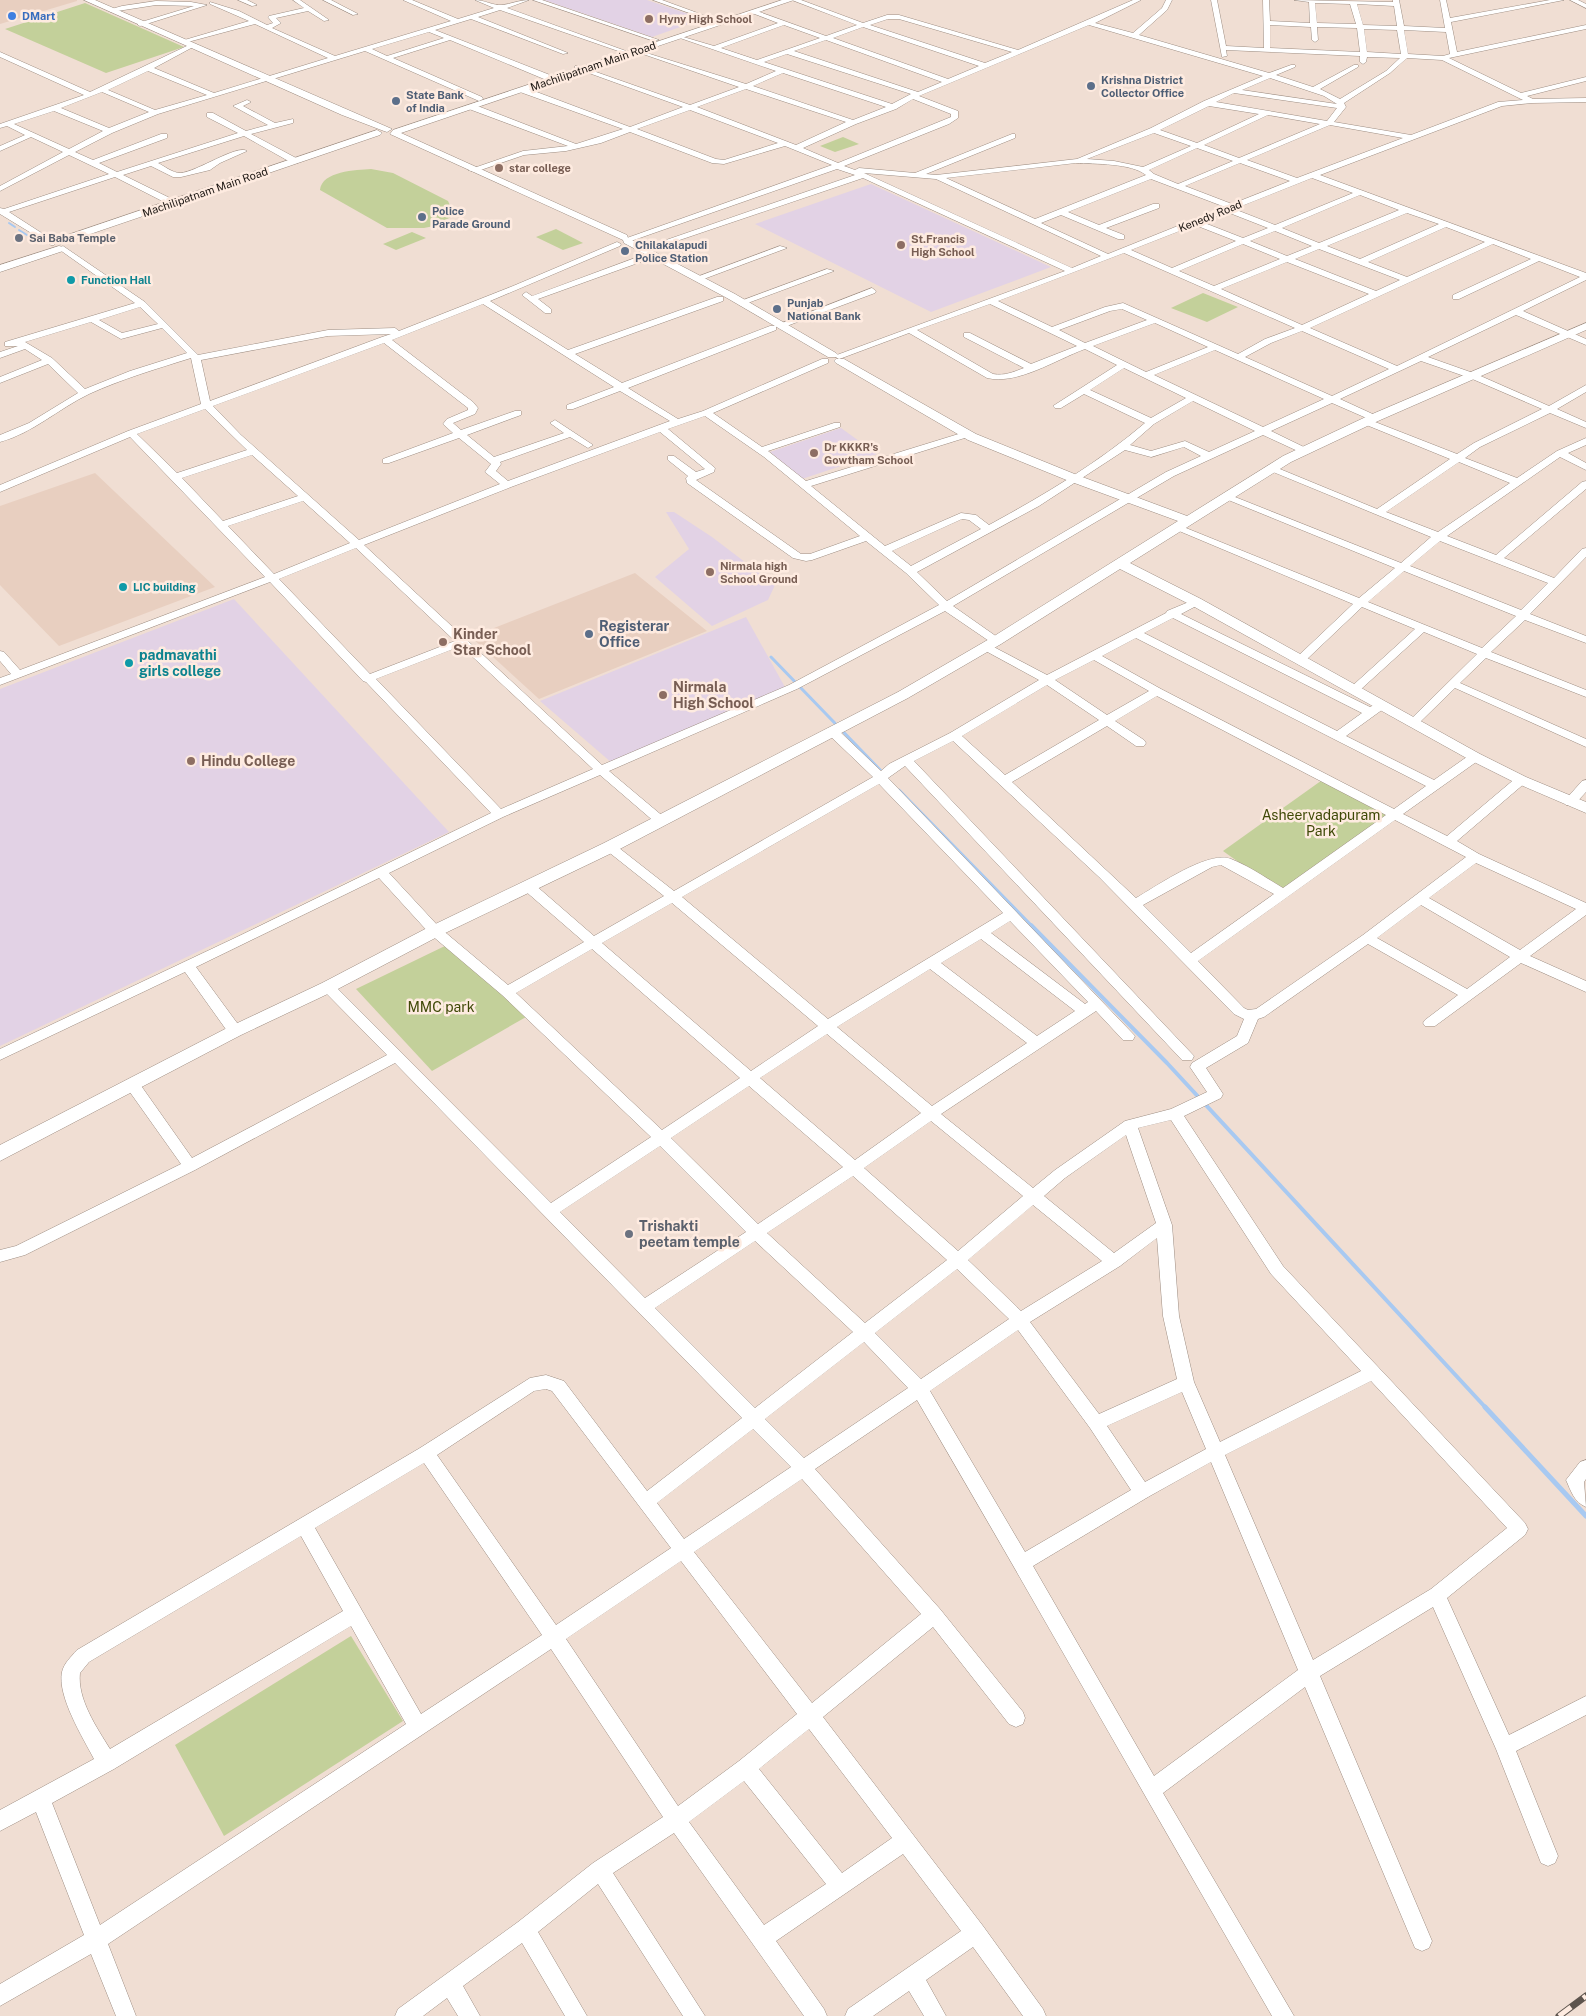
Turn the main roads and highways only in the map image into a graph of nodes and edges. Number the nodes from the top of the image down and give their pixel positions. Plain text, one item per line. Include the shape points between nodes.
1 (88, 0) edge
2 (776, 0) edge
3 (790, 0) edge
4 (718, 22) junction
5 (580, 68) junction
6 (387, 133) junction
7 (622, 240) junction
8 (58, 245) junction
9 (645, 253) junction
10 (0, 262) edge
11 (0, 269) edge
12 (777, 326) junction
13 (1586, 326) edge
14 (1190, 521) junction
15 (1121, 564) junction
16 (1586, 808) edge
17 (0, 1154) edge

1 - 6 main road
2 - 4 main road, Machilipatnam Main Road
3 - 4 main road, Machilipatnam Main Road
4 - 5 main road, Machilipatnam Main Road via 622,51
4 - 5 main road, Machilipatnam Main Road via 682,37
5 - 6 main road, Machilipatnam Main Road via 523,90
5 - 6 main road, Machilipatnam Main Road via 479,99
6 - 7 main road
6 - 7 main road
6 - 8 main road, Machilipatnam Main Road
6 - 8 main road, Machilipatnam Main Road via 173,202
7 - 9 main road
8 - 10 main road, Machilipatnam Main Road
8 - 11 main road, Machilipatnam Main Road
9 - 12 main road via 720,299
9 - 12 main road via 742,302
12 - 14 main road via 968,434 1073,478
13 - 14 main road via 1305,451
14 - 15 main road
15 - 16 main road via 1355,689 1376,709 1414,724 1521,780
15 - 17 main road via 903,695 610,847 435,931 328,987 228,1023 132,1084

